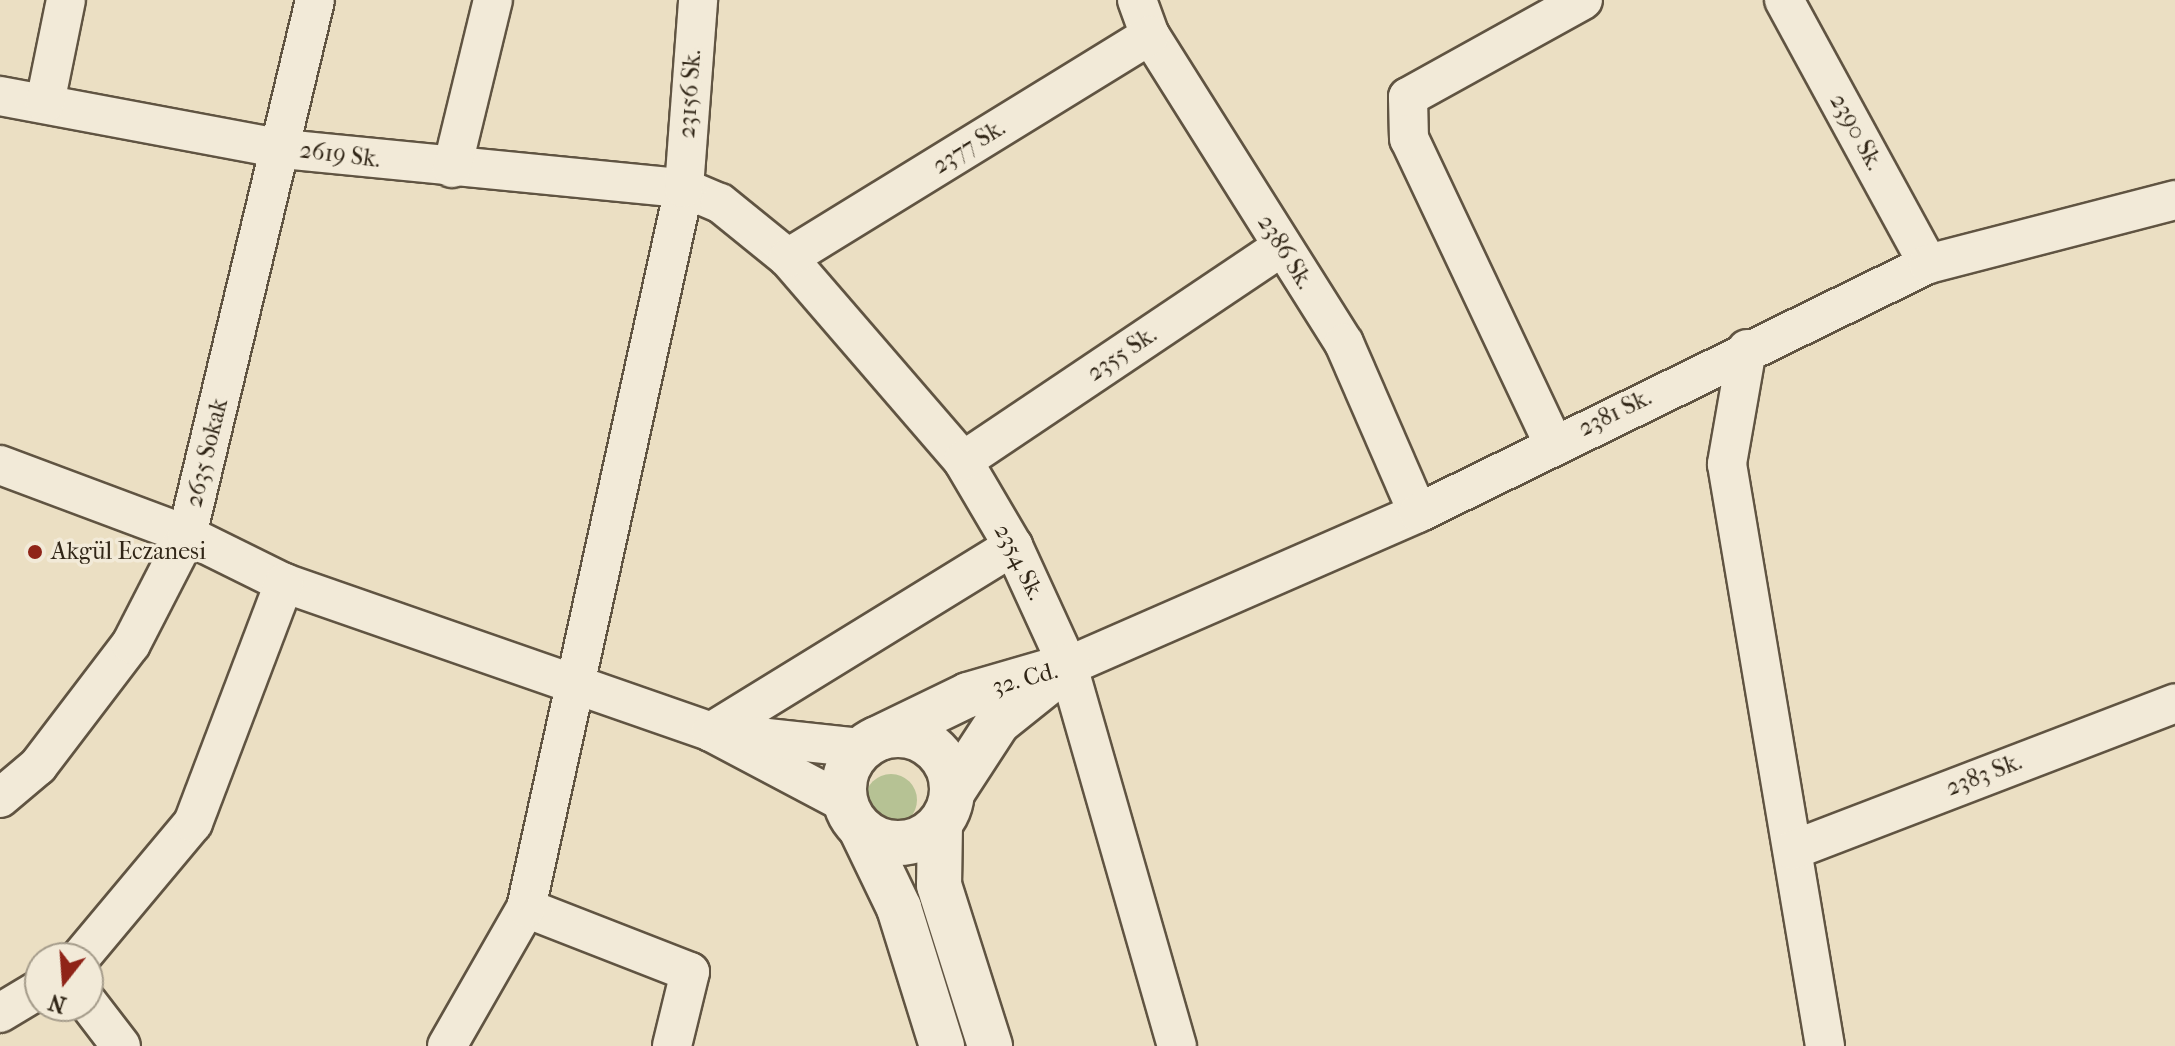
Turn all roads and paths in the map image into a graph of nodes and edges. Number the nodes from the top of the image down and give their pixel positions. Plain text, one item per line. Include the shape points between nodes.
1 (66, 0) edge
2 (315, 0) edge
3 (493, 0) edge
4 (698, 0) edge
5 (1137, 0) edge
6 (1583, 0) edge
7 (1784, 0) edge
8 (1150, 35) junction
9 (0, 96) edge
10 (45, 103) junction
11 (283, 149) junction
12 (452, 168) junction
13 (684, 188) junction
14 (2175, 200) edge
15 (1282, 247) junction
16 (788, 258) junction
17 (1928, 264) junction
18 (1747, 349) junction
19 (1553, 443) junction
20 (963, 461) junction
21 (0, 465) edge
22 (1418, 513) junction
23 (187, 535) junction
24 (1013, 546) junction
25 (284, 583) junction
26 (1068, 666) junction
27 (573, 685) junction
28 (2175, 703) edge
29 (711, 732) junction
30 (870, 743) junction
31 (0, 798) edge
32 (947, 808) junction
33 (854, 816) junction
34 (1793, 850) junction
35 (526, 908) junction
36 (93, 942) edge
37 (24, 999) edge
38 (0, 1013) edge
39 (103, 1022) edge
40 (121, 1046) edge
41 (447, 1046) edge
42 (672, 1046) edge
43 (942, 1046) edge
44 (990, 1046) edge
45 (1177, 1046) edge
46 (1825, 1046) edge

1 - 10 street
2 - 11 street, 2635 Sokak
3 - 12 street
4 - 13 street, 23156 Sk.
5 - 8 street, 2386 Sk.
6 - 19 street via 1408,97 1409,139
7 - 17 street, 2390 Sk.
8 - 15 street, 2386 Sk.
8 - 16 street, 2377 Sk.
9 - 10 street, 2619 Sk.
10 - 11 street, 2619 Sk.
11 - 12 street, 2619 Sk.
11 - 23 street, 2635 Sokak
12 - 13 street, 2619 Sk.
13 - 16 street, 2354 Sk. via 720,203
13 - 27 street, 23156 Sk.
14 - 17 street, 2381 Sk.
15 - 20 street, 2355 Sk.
15 - 22 street, 2386 Sk. via 1344,343
16 - 20 street, 2354 Sk.
17 - 18 street, 2381 Sk.
18 - 19 street, 2381 Sk.
18 - 34 street via 1727,464
19 - 22 street, 2381 Sk.
20 - 24 street, 2354 Sk.
21 - 23 street
22 - 26 street, 2381 Sk.
23 - 25 street
23 - 31 street, 2635 Sokak via 131,644 38,766
24 - 26 street, 2354 Sk.
24 - 29 street
25 - 27 street
25 - 36 street via 193,823
26 - 30 street, 32. Cd. via 968,695
26 - 32 street, 32. Cd. via 998,722
26 - 45 street, 2354 Sk.
27 - 29 street
27 - 35 street, 23156 Sk.
28 - 34 street, 2383 Sk.
29 - 30 street
29 - 33 street
30 - 32 street via 913,737 930,745 942,757
30 - 33 street via 845,780
32 - 33 street via 893,844
32 - 44 street via 939,885
33 - 43 street via 899,908
34 - 46 street
35 - 41 street, 23156 Sk.
35 - 42 street via 690,972
37 - 38 street
39 - 40 street

